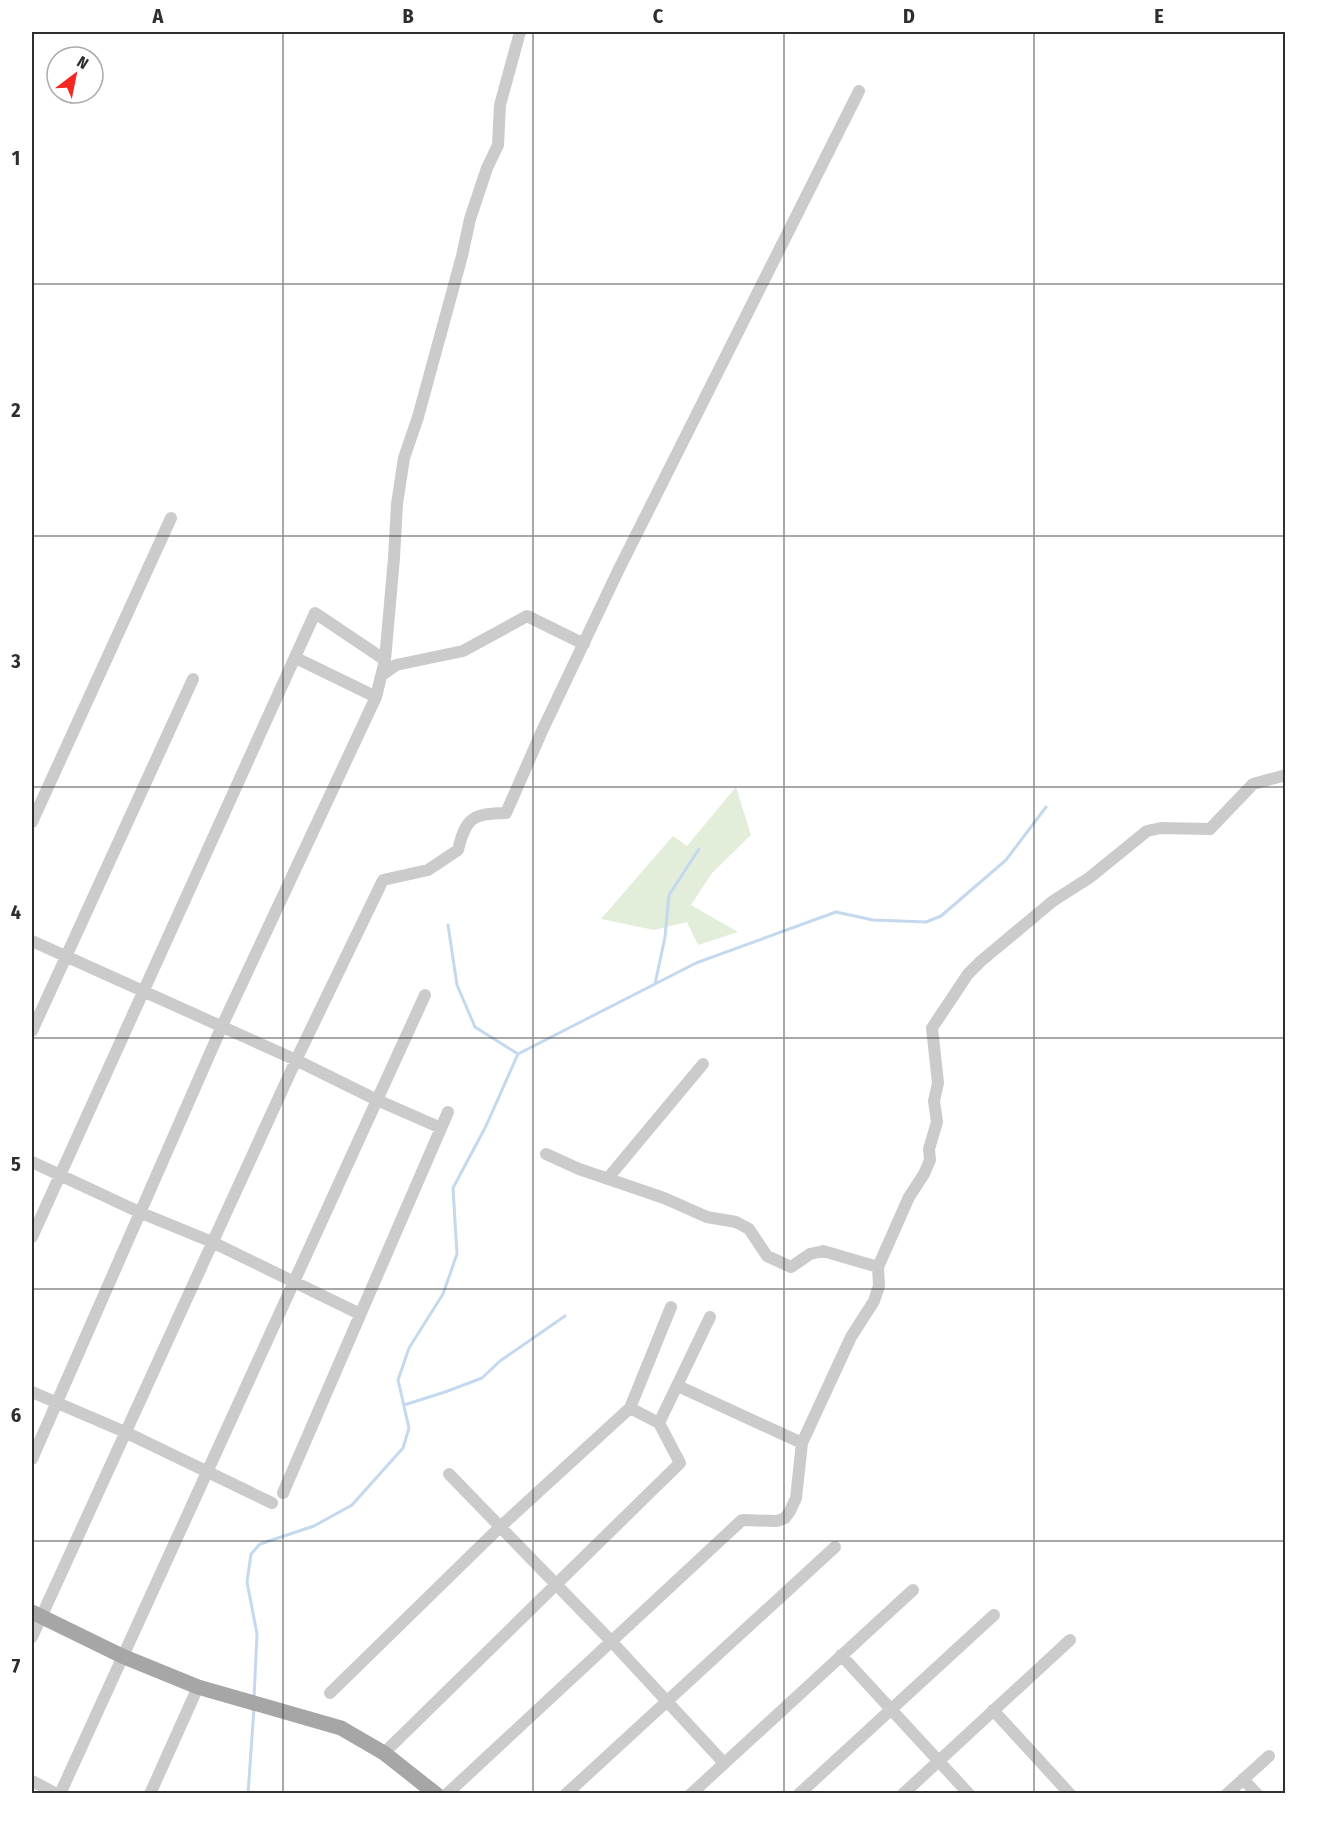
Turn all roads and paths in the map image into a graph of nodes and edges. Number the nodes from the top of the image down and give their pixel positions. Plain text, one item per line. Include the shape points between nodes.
1 (520, 32) edge
2 (860, 91) dead end
3 (171, 518) dead end
4 (584, 644) junction
5 (296, 658) junction
6 (386, 660) junction
7 (382, 675) junction
8 (193, 679) dead end
9 (376, 697) junction
10 (1286, 775) edge
11 (32, 822) edge
12 (32, 941) edge
13 (66, 957) junction
14 (143, 992) junction
15 (425, 995) dead end
16 (222, 1026) junction
17 (32, 1031) edge
18 (296, 1059) junction
19 (703, 1064) dead end
20 (377, 1100) junction
21 (448, 1112) dead end
22 (441, 1128) junction
23 (546, 1154) dead end
24 (32, 1162) edge
25 (60, 1175) junction
26 (608, 1178) junction
27 (139, 1212) junction
28 (32, 1236) edge
29 (212, 1242) junction
30 (878, 1267) junction
31 (294, 1283) junction
32 (670, 1306) dead end
33 (360, 1314) junction
34 (710, 1317) dead end
35 (678, 1386) junction
36 (32, 1392) edge
37 (57, 1404) junction
38 (630, 1408) junction
39 (659, 1423) junction
40 (125, 1432) junction
41 (802, 1443) junction
42 (32, 1459) edge
43 (207, 1473) junction
44 (449, 1474) dead end
45 (283, 1493) dead end
46 (272, 1503) dead end
47 (500, 1527) junction
48 (835, 1547) dead end
49 (555, 1584) junction
50 (913, 1590) dead end
51 (36, 1614) edge
52 (994, 1615) dead end
53 (32, 1637) edge
54 (1070, 1640) dead end
55 (612, 1642) junction
56 (841, 1655) junction
57 (123, 1656) junction
58 (198, 1688) junction
59 (330, 1693) dead end
60 (667, 1701) junction
61 (891, 1709) junction
62 (993, 1710) junction
63 (384, 1753) junction
64 (1269, 1755) dead end
65 (939, 1761) junction
66 (724, 1763) junction
67 (1243, 1779) junction
68 (32, 1781) edge
69 (58, 1794) edge
70 (150, 1794) edge
71 (435, 1794) edge
72 (447, 1794) edge
73 (566, 1794) edge
74 (691, 1794) edge
75 (799, 1794) edge
76 (903, 1794) edge
77 (969, 1794) edge
78 (1070, 1794) edge
79 (1227, 1794) edge
80 (1257, 1794) edge

1 - 6 street via 500,105 498,146 470,219 404,458
2 - 4 street
3 - 11 street
4 - 7 street via 527,616 463,651 396,665
4 - 18 street via 506,813 480,814 463,829 458,850 428,870 383,880
5 - 6 street via 315,613
5 - 9 street
5 - 14 street
6 - 7 street
7 - 9 street
8 - 13 street
9 - 16 street
10 - 30 street via 1253,784 1210,829 1147,831 1089,878 1053,901 968,974 932,1028 938,1083 934,1101 937,1122 930,1160
12 - 13 street
13 - 14 street
13 - 17 street
14 - 16 street
14 - 25 street
15 - 20 street
16 - 18 street
16 - 27 street
18 - 20 street
18 - 29 street
19 - 26 street
20 - 22 street
20 - 31 street
21 - 22 street
22 - 33 street
23 - 26 street
24 - 25 street
25 - 27 street
25 - 28 street
26 - 30 street via 707,1217 736,1222 748,1229 767,1256 791,1267 810,1254 823,1251
27 - 29 street
27 - 37 street
29 - 31 street
29 - 40 street
30 - 41 street via 879,1286 874,1301 851,1337
31 - 33 street
31 - 43 street
32 - 38 street
33 - 45 street
34 - 35 street
35 - 39 street
35 - 41 street
36 - 37 street
37 - 40 street
37 - 42 street
38 - 39 street
38 - 47 street
39 - 49 street via 680,1463
40 - 43 street
40 - 51 street
41 - 55 street via 796,1498 784,1518 742,1520
43 - 46 street
43 - 57 street
44 - 47 street
47 - 49 street
47 - 59 street
48 - 60 street
49 - 55 street
49 - 63 street
50 - 56 street
51 - 53 street
51 - 57 main road
52 - 61 street
54 - 62 street
55 - 60 street
55 - 72 street
56 - 61 street
56 - 66 street
57 - 58 main road
57 - 69 street
58 - 63 main road via 341,1728
58 - 70 street
60 - 66 street
60 - 73 street
61 - 65 street
61 - 75 street
62 - 65 street
62 - 78 street
63 - 71 main road
64 - 67 street
65 - 76 street
65 - 77 street
66 - 74 street
67 - 79 street
67 - 80 street
68 - 69 street

